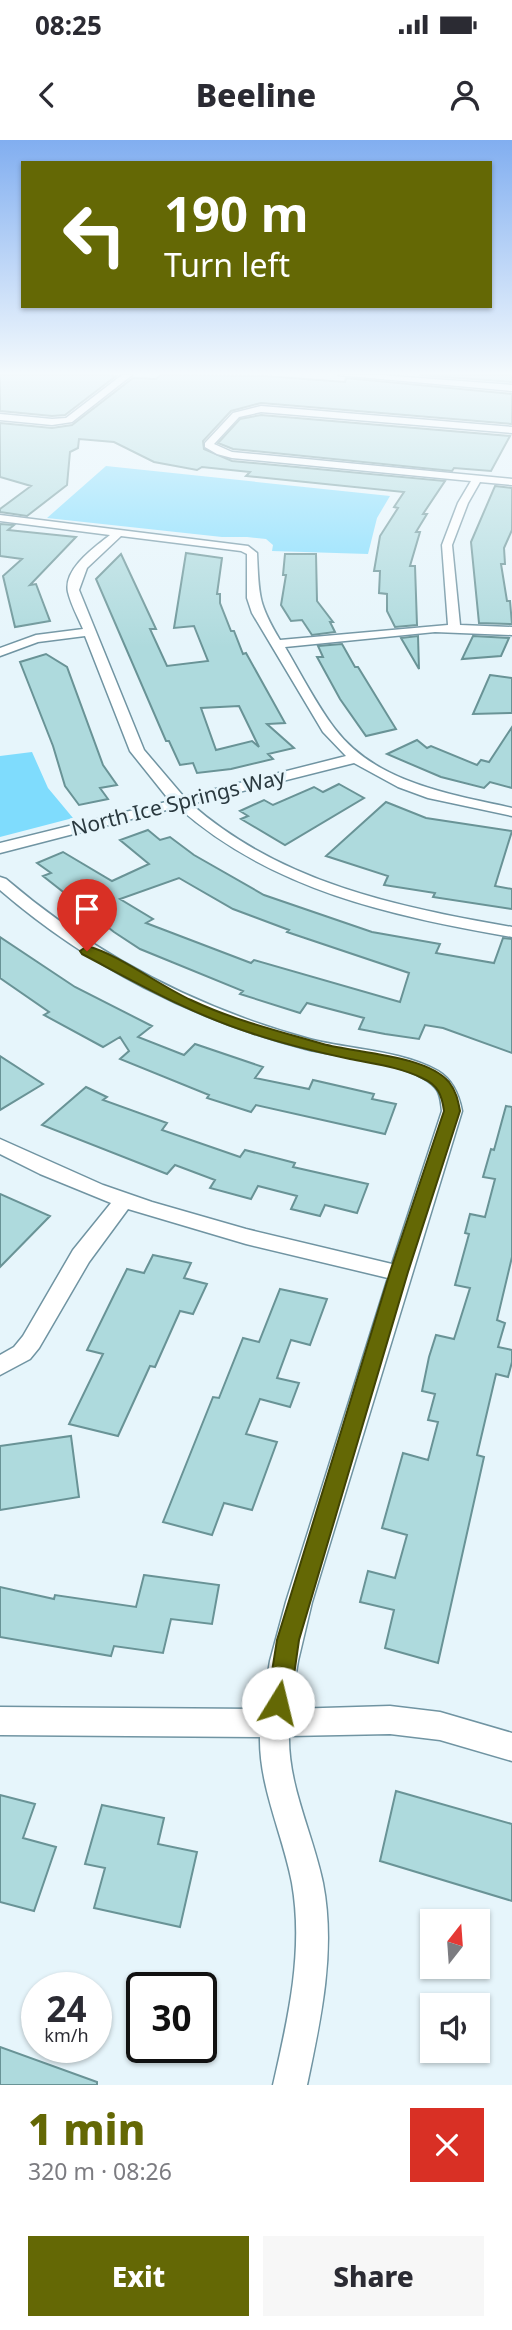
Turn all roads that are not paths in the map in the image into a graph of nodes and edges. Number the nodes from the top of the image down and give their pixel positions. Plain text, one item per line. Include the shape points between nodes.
1 (342, 466) edge
2 (477, 479) junction
3 (512, 482) edge
4 (0, 518) edge
5 (119, 532) junction
6 (454, 628) junction
7 (512, 631) edge
8 (90, 632) junction
9 (277, 644) junction
10 (0, 652) edge
11 (356, 758) junction
12 (180, 803) junction
13 (512, 812) edge
14 (0, 848) edge
15 (0, 881) edge
16 (512, 932) edge
17 (0, 1146) edge
18 (124, 1200) junction
19 (399, 1272) junction
20 (2, 1366) edge
21 (0, 1721) edge
22 (275, 1723) junction
23 (512, 1748) edge
24 (290, 2085) edge

1 - 2 street
2 - 3 street
2 - 6 street via 447,545
4 - 5 street
5 - 8 street via 73,580
5 - 9 street via 244,548 252,553 255,605
6 - 7 street
6 - 9 street
8 - 10 street via 36,639
8 - 12 street via 137,751
9 - 11 street via 330,732
11 - 12 street, North Ice Springs Way
11 - 13 street via 433,795
12 - 14 street, North Ice Springs Way
12 - 16 street via 241,849 310,882 393,910
15 - 19 street via 87,951 187,1004 326,1050 410,1067 443,1084 452,1111
17 - 18 street
18 - 19 street via 254,1241
18 - 20 street via 81,1256 32,1342
19 - 22 street via 288,1640
21 - 22 street
22 - 23 street via 415,1722
22 - 24 street via 278,1765 308,1886 312,1942 309,2001

